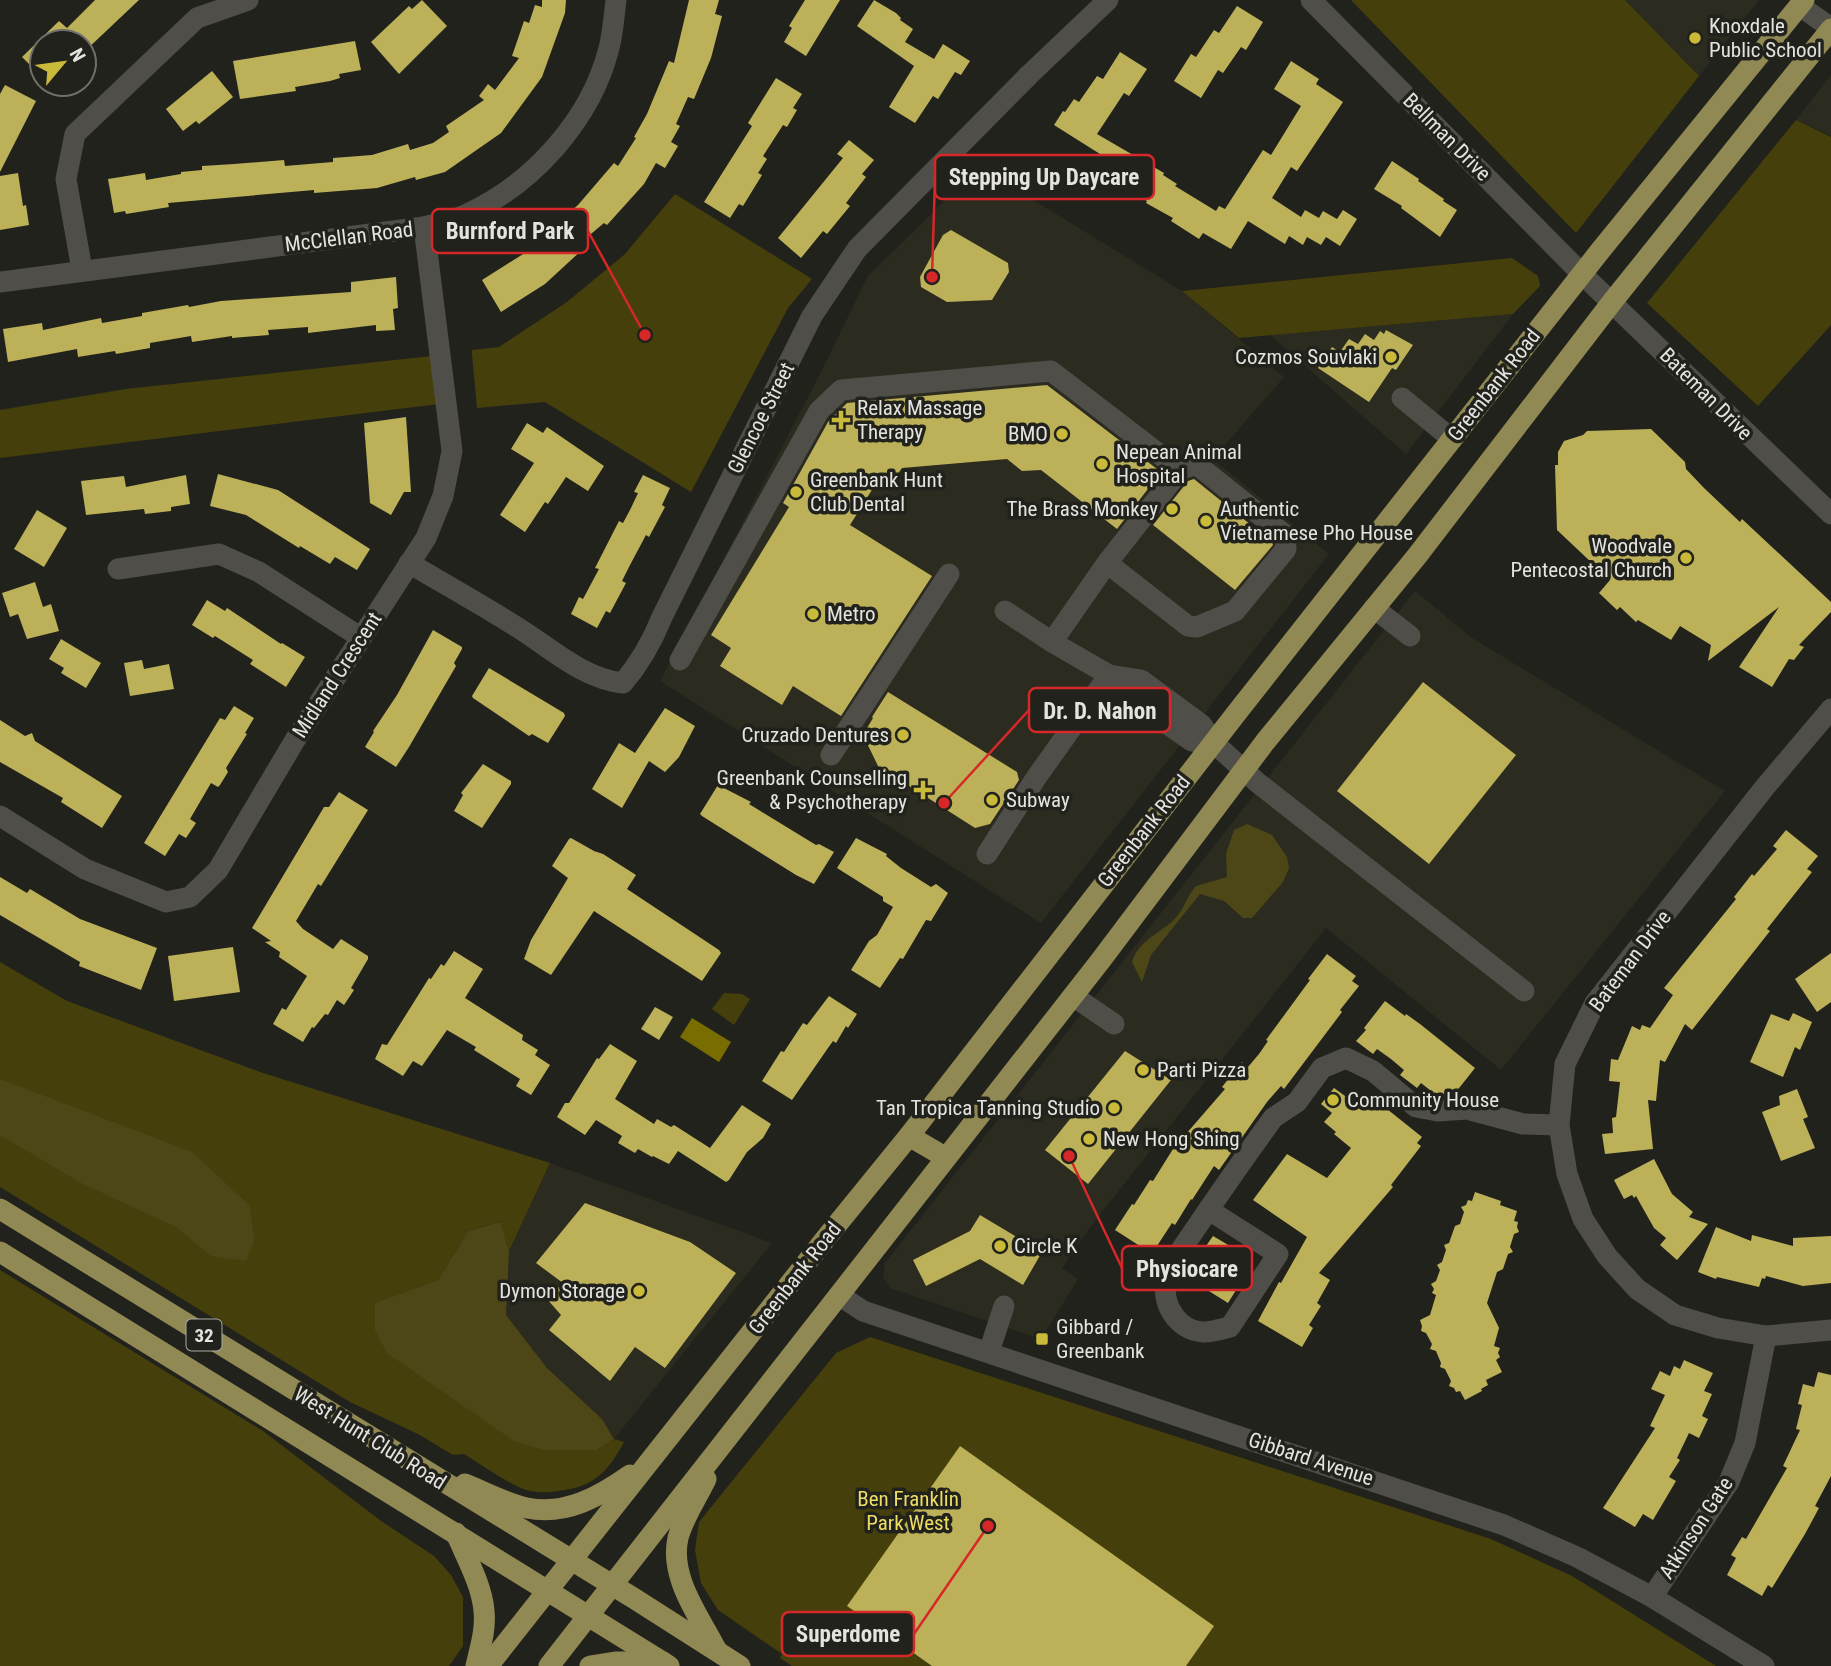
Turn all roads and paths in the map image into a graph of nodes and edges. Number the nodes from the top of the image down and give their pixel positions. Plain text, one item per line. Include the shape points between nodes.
1 (248, 0) edge
2 (616, 0) edge
3 (1108, 0) edge
4 (1311, 0) edge
5 (1802, 3) edge
6 (1831, 28) edge
7 (424, 227) junction
8 (82, 270) junction
9 (1582, 274) junction
10 (0, 282) edge
11 (1612, 302) junction
12 (1402, 398) dead end
13 (1452, 439) junction
14 (1180, 470) junction
15 (1831, 514) edge
16 (409, 563) junction
17 (1107, 563) junction
18 (118, 569) dead end
19 (949, 574) dead end
20 (1374, 608) junction
21 (1006, 611) dead end
22 (1410, 636) dead end
23 (360, 637) junction
24 (1052, 642) junction
25 (680, 660) dead end
26 (1109, 675) junction
27 (1831, 709) edge
28 (1214, 743) junction
29 (831, 755) dead end
30 (1244, 770) junction
31 (0, 816) edge
32 (987, 854) dead end
33 (1524, 991) dead end
34 (1073, 996) junction
35 (1114, 1024) dead end
36 (1559, 1125) junction
37 (909, 1136) junction
38 (945, 1157) junction
39 (0, 1209) edge
40 (1209, 1210) junction
41 (0, 1252) edge
42 (839, 1295) junction
43 (1003, 1306) dead end
44 (1831, 1330) edge
45 (1766, 1335) junction
46 (989, 1352) junction
47 (726, 1439) junction
48 (653, 1456) junction
49 (408, 1461) junction
50 (456, 1533) junction
51 (571, 1561) junction
52 (612, 1585) junction
53 (548, 1591) junction
54 (1652, 1597) junction
55 (589, 1615) junction
56 (717, 1650) junction
57 (666, 1664) edge
58 (476, 1666) edge
59 (488, 1666) edge
60 (549, 1666) edge
61 (590, 1666) edge
62 (740, 1666) edge
63 (1764, 1666) edge

1 - 8 street via 197,18 75,134 66,179
2 - 7 street, McClellan Road via 610,48 593,92 540,164 502,194 464,215
3 - 16 street, Glencoe Street via 850,258 813,316 652,642 623,683 581,670
4 - 9 street, Bellman Drive
5 - 6 street
5 - 9 main road, Greenbank Road
6 - 11 main road, Greenbank Road
7 - 8 street, McClellan Road
7 - 16 street, Midland Crescent via 452,451 443,496 426,538
8 - 10 street, McClellan Road
9 - 11 street, Bateman Drive
9 - 13 main road, Greenbank Road
11 - 15 street, Bateman Drive
11 - 20 main road, Greenbank Road
12 - 13 street
13 - 28 main road, Greenbank Road
14 - 17 street
14 - 17 street via 1196,464 1285,535 1286,549 1235,611 1197,627 1188,626
14 - 25 street via 1051,370 841,390 819,411
16 - 23 street, Midland Crescent
17 - 24 street
18 - 23 street via 219,554 259,572
19 - 29 street
20 - 22 street
20 - 30 main road, Greenbank Road
21 - 24 street
23 - 31 street, Midland Crescent via 218,870 190,897 166,902 85,869
24 - 26 street
26 - 28 street via 1128,697 1192,741
26 - 32 street
27 - 36 street, Bateman Drive via 1595,1003 1565,1063
28 - 30 street
28 - 37 main road, Greenbank Road
30 - 33 street
30 - 34 main road, Greenbank Road
34 - 35 street
34 - 38 main road, Greenbank Road
36 - 40 street via 1523,1124 1467,1109 1416,1107 1373,1070 1346,1058 1322,1068 1297,1102 1273,1118
36 - 45 street, Bateman Drive via 1567,1174 1583,1219 1606,1256 1637,1289 1675,1315
37 - 38 main road
37 - 48 main road, Greenbank Road
38 - 42 main road, Greenbank Road
39 - 49 main road, West Hunt Club Road / 32
40 - 40 street via 1174,1262 1164,1290 1175,1317 1203,1332 1230,1327 1278,1254
41 - 50 main road, West Hunt Club Road / 32
42 - 46 street, Gibbard Avenue via 863,1311
42 - 47 main road, Greenbank Road
43 - 46 street
44 - 45 street, Bateman Drive
45 - 54 street, Atkinson Gate via 1745,1443 1729,1482
46 - 54 street, Gibbard Avenue via 1504,1525
47 - 52 main road, Greenbank Road
47 - 56 main road via 678,1536 676,1551 682,1585
48 - 49 main road via 610,1489 567,1509 547,1510 526,1508
48 - 51 main road, Greenbank Road
49 - 51 main road, West Hunt Club Road / 32
50 - 53 main road, West Hunt Club Road / 32
50 - 58 main road via 484,1610
51 - 52 main road, West Hunt Club Road / 32
51 - 53 main road, Greenbank Road
52 - 55 main road, Greenbank Road
52 - 56 main road, West Hunt Club Road / 32
53 - 55 main road, West Hunt Club Road / 32
53 - 59 main road, Greenbank Road
54 - 63 street, Gibbard Avenue
55 - 57 main road, West Hunt Club Road / 32
55 - 60 main road, Greenbank Road
56 - 62 main road, West Hunt Club Road / 32
57 - 61 main road

